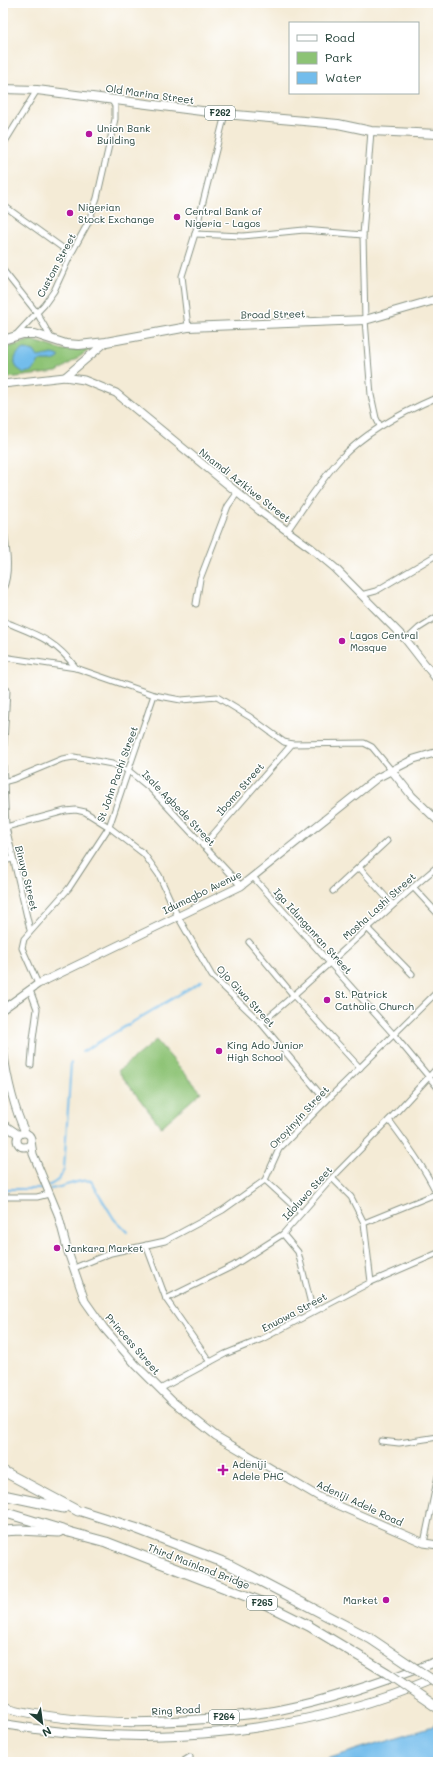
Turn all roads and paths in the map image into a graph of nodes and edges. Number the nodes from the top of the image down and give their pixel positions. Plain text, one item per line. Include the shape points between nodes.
1 (3, 89) edge
2 (36, 90) junction
3 (111, 99) junction
4 (225, 114) junction
5 (371, 131) junction
6 (438, 134) edge
7 (3, 145) edge
8 (3, 205) edge
9 (195, 234) junction
10 (363, 235) junction
11 (71, 254) junction
12 (3, 270) edge
13 (438, 299) edge
14 (37, 313) junction
15 (365, 320) junction
16 (188, 327) junction
17 (14, 336) junction
18 (51, 338) junction
19 (3, 340) edge
20 (106, 342) junction
21 (65, 377) junction
22 (3, 384) edge
23 (438, 397) edge
24 (380, 426) junction
25 (238, 492) junction
26 (3, 522) edge
27 (287, 531) junction
28 (438, 554) edge
29 (3, 589) edge
30 (362, 595) junction
31 (196, 604) dead end
32 (438, 616) edge
33 (3, 620) edge
34 (406, 640) junction
35 (3, 657) edge
36 (76, 668) junction
37 (438, 681) edge
38 (7, 690) dead end
39 (154, 695) junction
40 (292, 744) junction
41 (438, 752) edge
42 (129, 771) junction
43 (392, 771) junction
44 (3, 782) edge
45 (3, 794) edge
46 (438, 821) edge
47 (6, 827) junction
48 (108, 827) junction
49 (387, 841) dead end
50 (203, 846) junction
51 (13, 859) junction
52 (3, 861) edge
53 (438, 866) edge
54 (358, 867) junction
55 (253, 878) junction
56 (241, 886) junction
57 (413, 887) junction
58 (333, 890) dead end
59 (393, 905) junction
60 (438, 914) edge
61 (177, 916) junction
62 (368, 929) junction
63 (30, 930) junction
64 (249, 942) dead end
65 (330, 964) junction
66 (412, 974) dead end
67 (38, 984) junction
68 (30, 990) junction
69 (438, 991) edge
70 (294, 996) junction
71 (3, 1009) edge
72 (261, 1023) junction
73 (394, 1035) junction
74 (3, 1049) edge
75 (31, 1066) dead end
76 (438, 1067) edge
77 (360, 1068) junction
78 (429, 1077) junction
79 (438, 1088) edge
80 (326, 1101) junction
81 (389, 1120) junction
82 (3, 1124) edge
83 (22, 1134) junction
84 (31, 1140) junction
85 (23, 1147) junction
86 (33, 1154) junction
87 (332, 1178) junction
88 (265, 1180) junction
89 (438, 1193) edge
90 (49, 1194) junction
91 (3, 1197) edge
92 (301, 1213) junction
93 (364, 1223) junction
94 (282, 1234) junction
95 (146, 1245) junction
96 (438, 1253) edge
97 (74, 1268) junction
98 (371, 1282) junction
99 (166, 1299) junction
100 (313, 1312) junction
101 (210, 1362) junction
102 (160, 1389) junction
103 (438, 1436) edge
104 (381, 1441) dead end
105 (3, 1472) edge
106 (438, 1476) edge
107 (3, 1495) edge
108 (80, 1511) junction
109 (3, 1512) edge
110 (3, 1532) edge
111 (69, 1532) junction
112 (424, 1543) junction
113 (438, 1545) edge
114 (438, 1661) edge
115 (438, 1677) edge
116 (438, 1684) edge
117 (5, 1707) edge
118 (438, 1708) edge
119 (3, 1724) edge
120 (190, 1757) dead end
121 (182, 1762) edge

1 - 2 main road, Old Marina Street / F262
2 - 3 main road, Old Marina Street / F262
2 - 7 street
3 - 4 main road, Old Marina Street / F262
3 - 11 street, Custom Street via 115,106 115,119 97,198 88,223
4 - 5 main road, Old Marina Street / F262 via 338,124
4 - 9 street
5 - 6 main road, Old Marina Street / F262
5 - 10 street
8 - 11 street
9 - 10 street via 243,236 304,230
9 - 16 street via 182,276
10 - 15 street
11 - 14 street, Custom Street via 54,291
12 - 14 street
13 - 15 main road, Broad Street
14 - 17 street, Custom Street
14 - 18 street
15 - 16 main road, Broad Street
15 - 24 street via 371,395
16 - 20 main road, Broad Street
17 - 18 main road, Broad Street via 35,334
17 - 19 main road, Broad Street
18 - 20 main road, Broad Street via 66,344
20 - 21 main road
21 - 22 main road, Nnamdi Azikiwe Street
21 - 25 main road, Nnamdi Azikiwe Street via 101,385 116,393
23 - 24 street
24 - 27 street via 341,458
25 - 27 main road, Nnamdi Azikiwe Street
25 - 31 street via 228,506 200,579
26 - 29 street via 6,583
27 - 30 main road, Nnamdi Azikiwe Street via 329,563
28 - 30 street via 376,591
30 - 34 main road, Nnamdi Azikiwe Street
32 - 34 street
33 - 36 street via 39,634 58,646
34 - 37 main road, Nnamdi Azikiwe Street
35 - 36 street
36 - 39 street
38 - 44 street, Binuyo Street
39 - 40 street via 181,700 217,697 284,742
39 - 42 street, St John Pachi Street
40 - 43 street via 364,743 372,747
40 - 50 street, Ibomo Street
41 - 43 main road, Idumagbo Avenue via 414,759
42 - 44 street, Isale Agbede Street via 112,764 74,757 62,759
42 - 48 street, St John Pachi Street
42 - 50 street, Isale Agbede Street via 151,789
43 - 46 main road via 412,796
43 - 55 main road, Idumagbo Avenue via 377,778
44 - 45 street, Binuyo Street
45 - 47 street, Binuyo Street
47 - 48 street, Ojo Giwa Street via 76,810
47 - 51 street, Binuyo Street
48 - 61 street, Ojo Giwa Street via 144,854 159,875
48 - 63 street, St John Pachi Street via 69,888 46,916
49 - 54 street
50 - 56 street, Isale Agbede Street
51 - 52 street
51 - 63 street, Binuyo Street
53 - 57 street, Mosha Lashi Street
54 - 58 street
54 - 59 street
55 - 56 main road, Idumagbo Avenue
55 - 65 street, Iga Idunganran Street
56 - 61 main road, Idumagbo Avenue
57 - 59 street, Mosha Lashi Street
57 - 60 street
59 - 62 street, Mosha Lashi Street
61 - 67 main road, Idumagbo Avenue
61 - 72 street, Ojo Giwa Street via 212,976
62 - 65 street, Mosha Lashi Street
62 - 66 street
63 - 67 street via 22,948
64 - 70 street
65 - 70 street, Mosha Lashi Street
65 - 73 street, Iga Idunganran Street
67 - 68 main road, Idumagbo Avenue
68 - 71 main road, Idumagbo Avenue
68 - 75 street via 37,1009
69 - 73 street, Oroyinyin Street
70 - 72 street, Mosha Lashi Street
70 - 77 street
72 - 80 street, Ojo Giwa Street
73 - 77 street, Oroyinyin Street
73 - 78 street, Iga Idunganran Street
74 - 83 main road
76 - 78 street, Idoluwo Steet
77 - 80 street, Oroyinyin Street
78 - 79 street, Iga Idunganran Street
78 - 81 street, Idoluwo Steet
80 - 88 street, Oroyinyin Street via 280,1149
81 - 87 street, Idoluwo Steet
81 - 89 street
82 - 83 main road
83 - 84 main road via 29,1134
83 - 85 main road via 18,1143
84 - 85 main road via 30,1144
84 - 86 main road, Princess Street
85 - 86 main road
86 - 90 main road, Princess Street
87 - 92 street, Idoluwo Steet
87 - 93 street via 351,1197
88 - 92 street
88 - 95 street, Oroyinyin Street via 223,1210 165,1241
89 - 93 street
90 - 91 street via 37,1197
90 - 97 main road, Princess Street via 58,1214
92 - 94 street, Idoluwo Steet
93 - 98 street
94 - 99 street, Idoluwo Steet via 233,1266
94 - 100 street via 298,1252
95 - 97 street, Oroyinyin Street via 111,1252
95 - 99 street
96 - 98 street, Enuowa Street
97 - 102 main road, Princess Street via 85,1301 104,1328 136,1366
98 - 100 street, Enuowa Street
99 - 101 street
100 - 101 street, Enuowa Street via 262,1339
101 - 102 street, Enuowa Street
102 - 112 main road, Adeniji Adele Road via 189,1416 216,1436 321,1498
103 - 104 street via 399,1444
105 - 108 highway
106 - 112 street
107 - 108 highway, F265
108 - 116 highway, Third Mainland Bridge / F265, bridge via 135,1528 228,1564 371,1640
109 - 111 highway, F265
110 - 111 highway
111 - 118 highway, Third Mainland Bridge / F265, bridge via 106,1542 259,1601 309,1626 387,1673
112 - 113 main road, Adeniji Adele Road
114 - 117 main road, Ring Road / F264 via 353,1692 279,1710 220,1718 164,1722 98,1721 53,1717
115 - 119 main road, F264 via 365,1703 302,1719 193,1735 111,1736 45,1731
120 - 121 street

